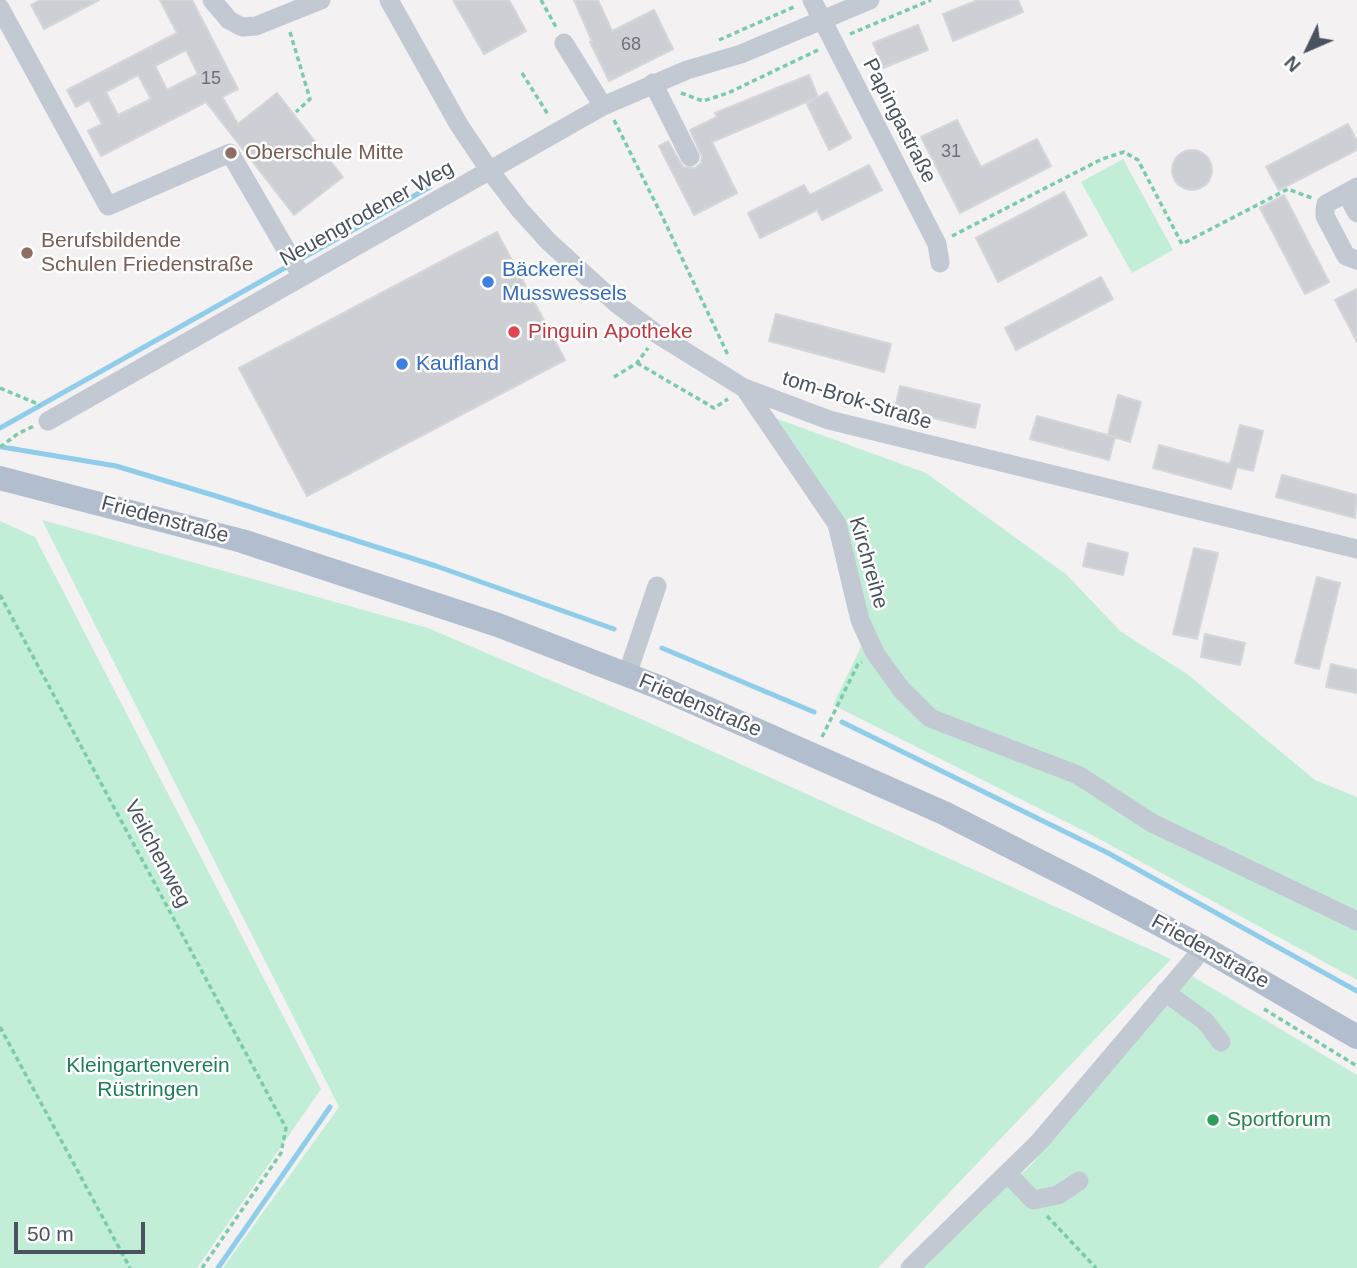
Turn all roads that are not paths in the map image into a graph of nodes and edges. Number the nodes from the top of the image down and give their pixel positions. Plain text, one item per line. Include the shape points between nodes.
1 (212, 0) edge
2 (321, 0) edge
3 (389, 0) edge
4 (812, 0) edge
5 (870, 0) edge
6 (0, 8) edge
7 (822, 20) junction
8 (564, 43) road end
9 (656, 89) junction
10 (608, 112) junction
11 (690, 158) dead end
12 (490, 171) junction
13 (1351, 190) edge
14 (1357, 213) edge
15 (939, 254) road end
16 (1357, 260) edge
17 (302, 277) junction
18 (744, 388) junction
19 (46, 421) road end
20 (0, 478) edge
21 (1357, 549) edge
22 (657, 586) dead end
23 (627, 675) junction
24 (1357, 921) edge
25 (1202, 947) junction
26 (1165, 992) junction
27 (1357, 1037) edge
28 (1221, 1042) dead end
29 (1008, 1174) junction
30 (1079, 1181) dead end
31 (910, 1268) edge

1 - 2 street via 242,27 256,26
3 - 12 street, tom-Brok-Straße
4 - 7 street, Papingastraße
5 - 7 street, Neuengrodener Weg
6 - 17 street via 108,206 230,153
7 - 9 street, Neuengrodener Weg via 741,54 687,70
7 - 15 street, Papingastraße
8 - 10 street
9 - 10 street, Neuengrodener Weg
9 - 11 street
10 - 12 street, Neuengrodener Weg via 558,130
12 - 17 street, Neuengrodener Weg
12 - 18 street, tom-Brok-Straße via 548,241 617,304
13 - 14 street
13 - 16 street via 1326,204 1325,216 1346,256
17 - 19 street, Neuengrodener Weg
18 - 21 street, tom-Brok-Straße via 829,420
18 - 24 street, Kirchreihe via 837,524 860,620 875,653 930,718 1078,775 1152,823
20 - 23 main road, Friedenstraße via 242,541 498,625
22 - 23 street
23 - 25 main road, Friedenstraße via 944,813
25 - 26 street
25 - 27 main road, Friedenstraße
26 - 28 street via 1205,1021
26 - 29 street
29 - 30 street via 1033,1200 1058,1195
29 - 31 street

